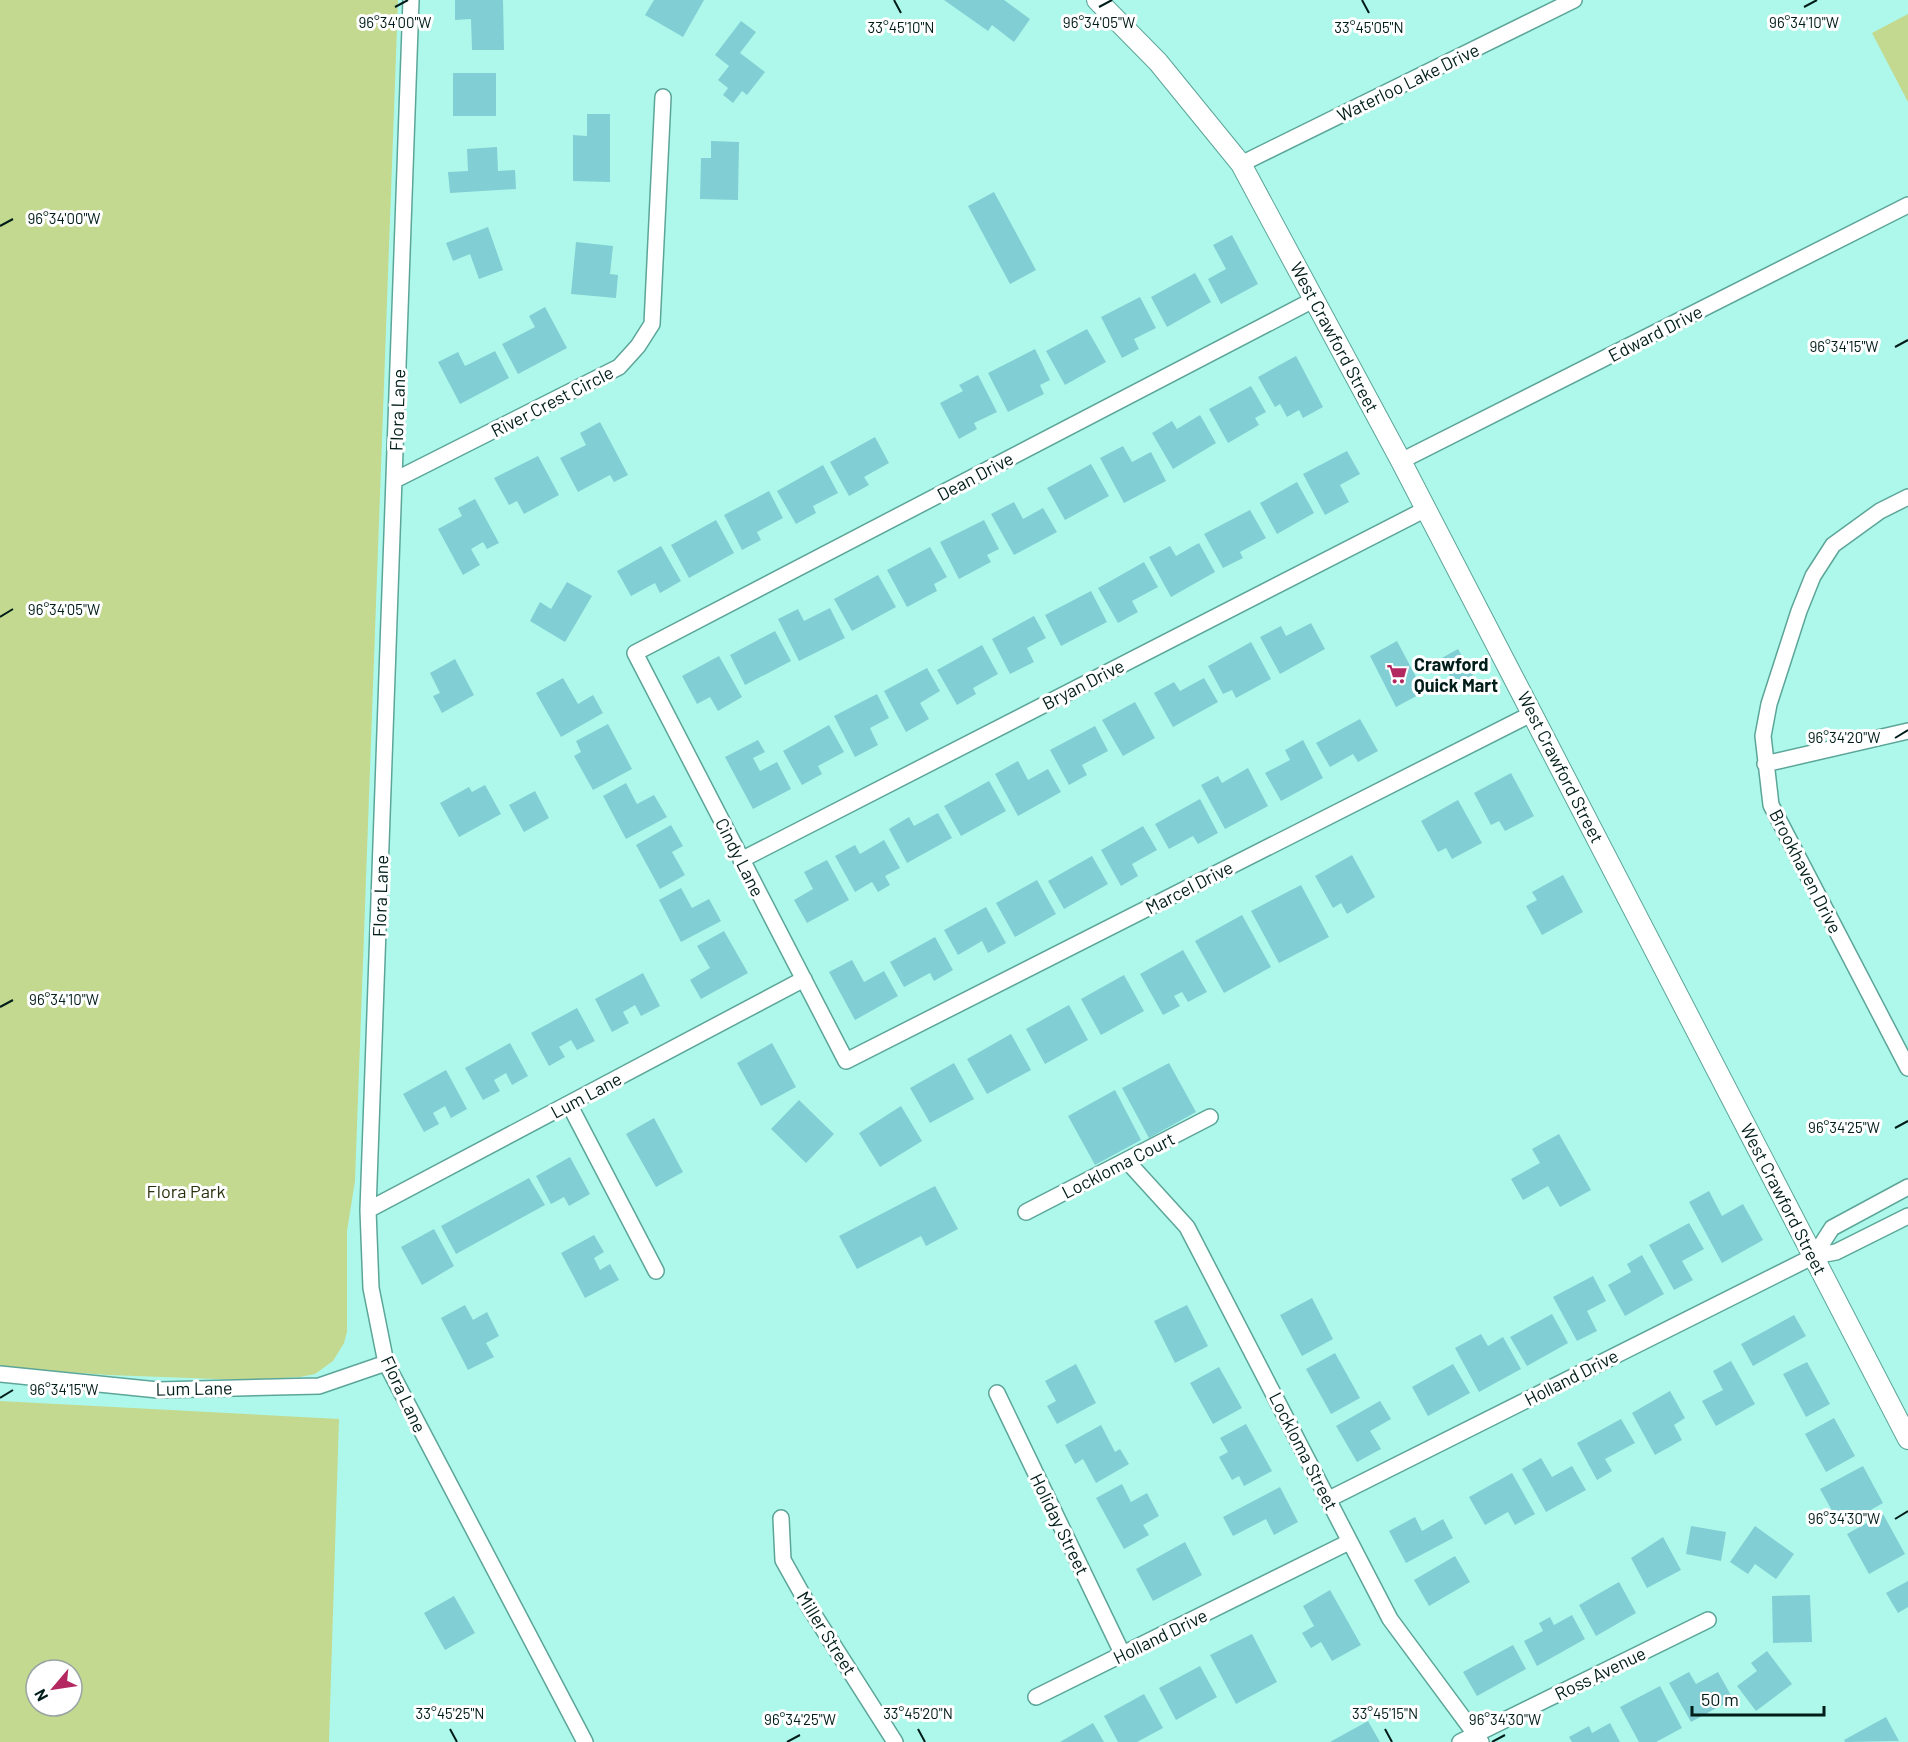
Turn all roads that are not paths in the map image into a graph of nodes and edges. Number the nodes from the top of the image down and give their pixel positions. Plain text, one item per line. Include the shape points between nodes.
1 (411, 0) edge
2 (1097, 0) edge
3 (1574, 0) edge
4 (663, 97) dead end
5 (1241, 164) junction
6 (1908, 205) edge
7 (1315, 299) junction
8 (1401, 461) junction
9 (394, 480) junction
10 (1908, 497) edge
11 (1426, 508) junction
12 (635, 653) joint
13 (1533, 713) junction
14 (1908, 731) edge
15 (1765, 764) junction
16 (741, 860) junction
17 (804, 979) junction
18 (846, 1061) joint
19 (1906, 1061) edge
20 (569, 1104) junction
21 (1210, 1117) dead end
22 (1127, 1161) junction
23 (1908, 1187) edge
24 (368, 1210) junction
25 (1026, 1212) dead end
26 (1908, 1216) edge
27 (1814, 1256) junction
28 (656, 1271) dead end
29 (386, 1363) junction
30 (0, 1374) edge
31 (997, 1393) dead end
32 (1908, 1439) edge
33 (1329, 1499) junction
34 (782, 1518) dead end
35 (1349, 1542) junction
36 (1708, 1620) dead end
37 (1123, 1655) junction
38 (1036, 1697) dead end
39 (1479, 1738) edge
40 (585, 1742) edge
41 (895, 1742) edge
42 (1460, 1742) edge

1 - 9 street, Flora Lane
2 - 5 street, West Crawford Street via 1158,63
3 - 5 street, Waterloo Lake Drive
4 - 9 street, River Crest Circle via 652,324 638,346 619,367
5 - 7 street, West Crawford Street
6 - 8 street, Edward Drive
7 - 8 street, West Crawford Street
7 - 12 street, Dean Drive
8 - 11 street, West Crawford Street
9 - 24 street, Flora Lane
10 - 15 street, Brookhaven Drive via 1881,510 1833,545 1813,576 1769,704 1763,736
11 - 13 street, West Crawford Street
11 - 16 street, Bryan Drive
12 - 16 street, Cindy Lane
13 - 18 street, Marcel Drive
13 - 27 street, West Crawford Street
14 - 15 street
15 - 19 street, Brookhaven Drive via 1771,805
16 - 17 street, Cindy Lane
17 - 18 street, Cindy Lane
17 - 20 street, Lum Lane
20 - 24 street, Lum Lane
20 - 28 street
21 - 22 street, Lockloma Court
22 - 25 street, Lockloma Court
22 - 33 street, Lockloma Street via 1187,1227
23 - 27 street via 1832,1228
24 - 29 street, Flora Lane via 371,1288
26 - 27 street, Holland Drive via 1836,1252
27 - 32 street, West Crawford Street
27 - 33 street, Holland Drive
29 - 30 street, Lum Lane via 319,1386 158,1390
29 - 40 street, Flora Lane
31 - 37 street, Holiday Street
33 - 35 street, Lockloma Street
34 - 41 street, Miller Street via 783,1560
35 - 37 street, Holland Drive
35 - 39 street, Lockloma Street via 1390,1619
36 - 39 street, Ross Avenue
37 - 38 street, Holland Drive
39 - 42 street, Ross Avenue

